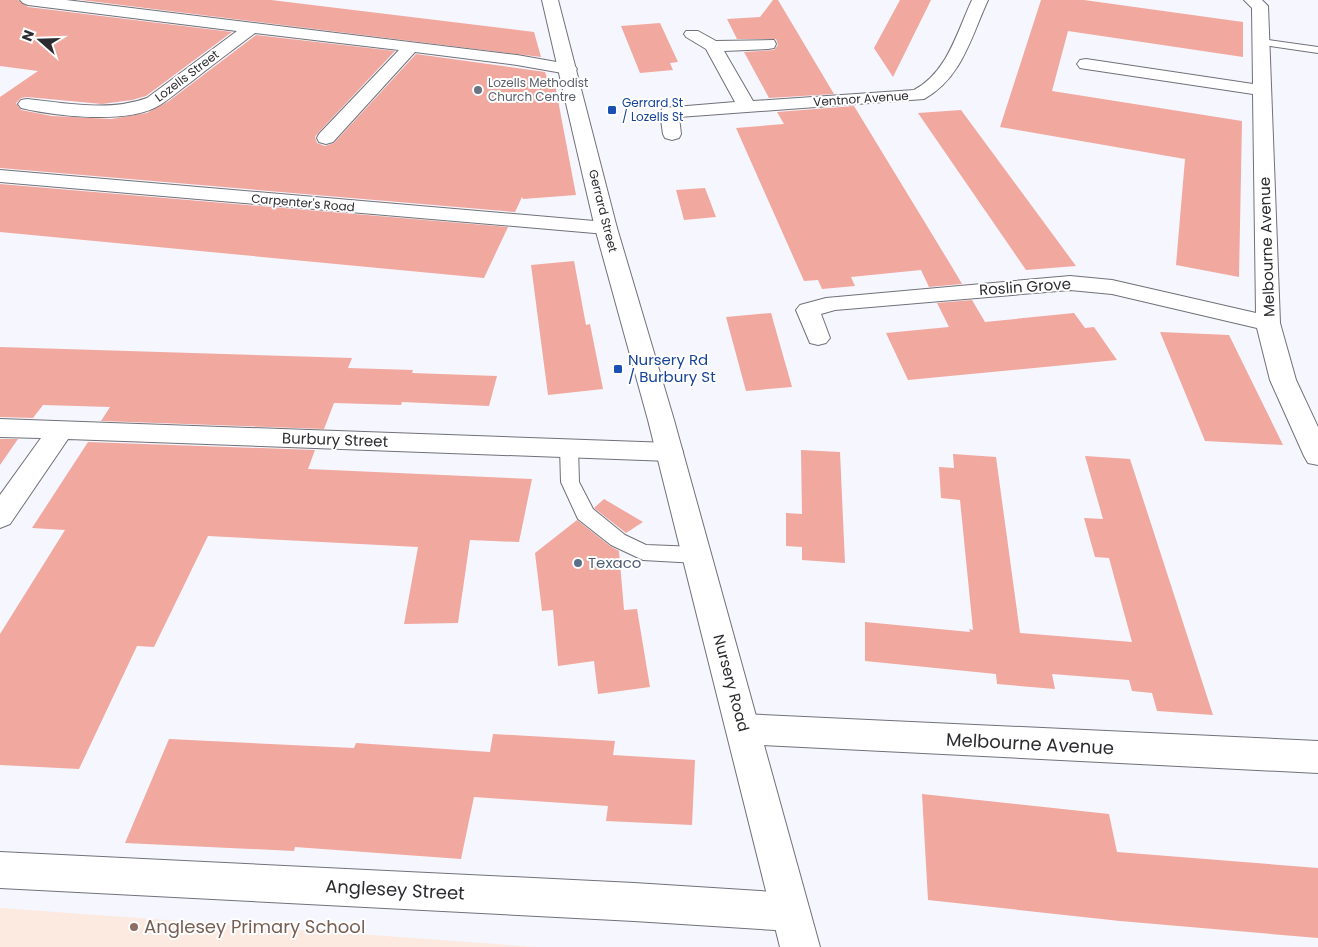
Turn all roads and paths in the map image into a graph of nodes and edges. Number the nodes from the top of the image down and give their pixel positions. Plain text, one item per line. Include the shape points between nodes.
1 (28, 0) edge
2 (550, 0) edge
3 (980, 0) edge
4 (1252, 0) edge
5 (251, 28) junction
6 (692, 34) dead end
7 (1261, 42) junction
8 (768, 44) dead end
9 (713, 46) junction
10 (411, 47) junction
11 (1318, 50) edge
12 (1086, 64) dead end
13 (568, 69) junction
14 (1261, 90) junction
15 (27, 104) dead end
16 (747, 107) junction
17 (672, 134) dead end
18 (326, 138) dead end
19 (0, 176) edge
20 (606, 228) junction
21 (1268, 323) junction
22 (818, 338) dead end
23 (661, 420) joint
24 (0, 428) edge
25 (61, 430) junction
26 (570, 448) junction
27 (670, 452) junction
28 (1318, 456) edge
29 (0, 517) edge
30 (697, 555) junction
31 (743, 729) junction
32 (1318, 757) edge
33 (0, 870) edge
34 (795, 930) edge

1 - 5 street
2 - 13 street, Gerrard Street
3 - 16 street, Ventnor Avenue via 948,72 933,87 918,95
4 - 7 street, Melbourne Avenue via 1260,6
5 - 10 street
5 - 15 street, Lozells Street via 142,107 118,112
6 - 9 street
7 - 11 lane
7 - 14 street, Melbourne Avenue
8 - 9 street
9 - 16 street
10 - 13 street
10 - 18 street
12 - 14 street
13 - 20 street, Gerrard Street
14 - 21 street, Melbourne Avenue
16 - 17 street, Ventnor Avenue via 669,112
19 - 20 street, Carpenter's Road
20 - 23 street, Gerrard Street
21 - 22 street, Roslin Grove via 1112,287 1070,283 834,302 808,310
21 - 28 street, Melbourne Avenue via 1283,380
23 - 27 street, Nursery Road
24 - 25 street, Burbury Street
25 - 26 street, Burbury Street
25 - 29 street
26 - 27 street, Burbury Street
26 - 30 lane via 570,482 585,514 618,540 643,552
27 - 30 street, Nursery Road
30 - 31 street, Nursery Road
31 - 32 street, Melbourne Avenue
31 - 34 street, Nursery Road
33 - 34 street, Anglesey Street via 634,902

